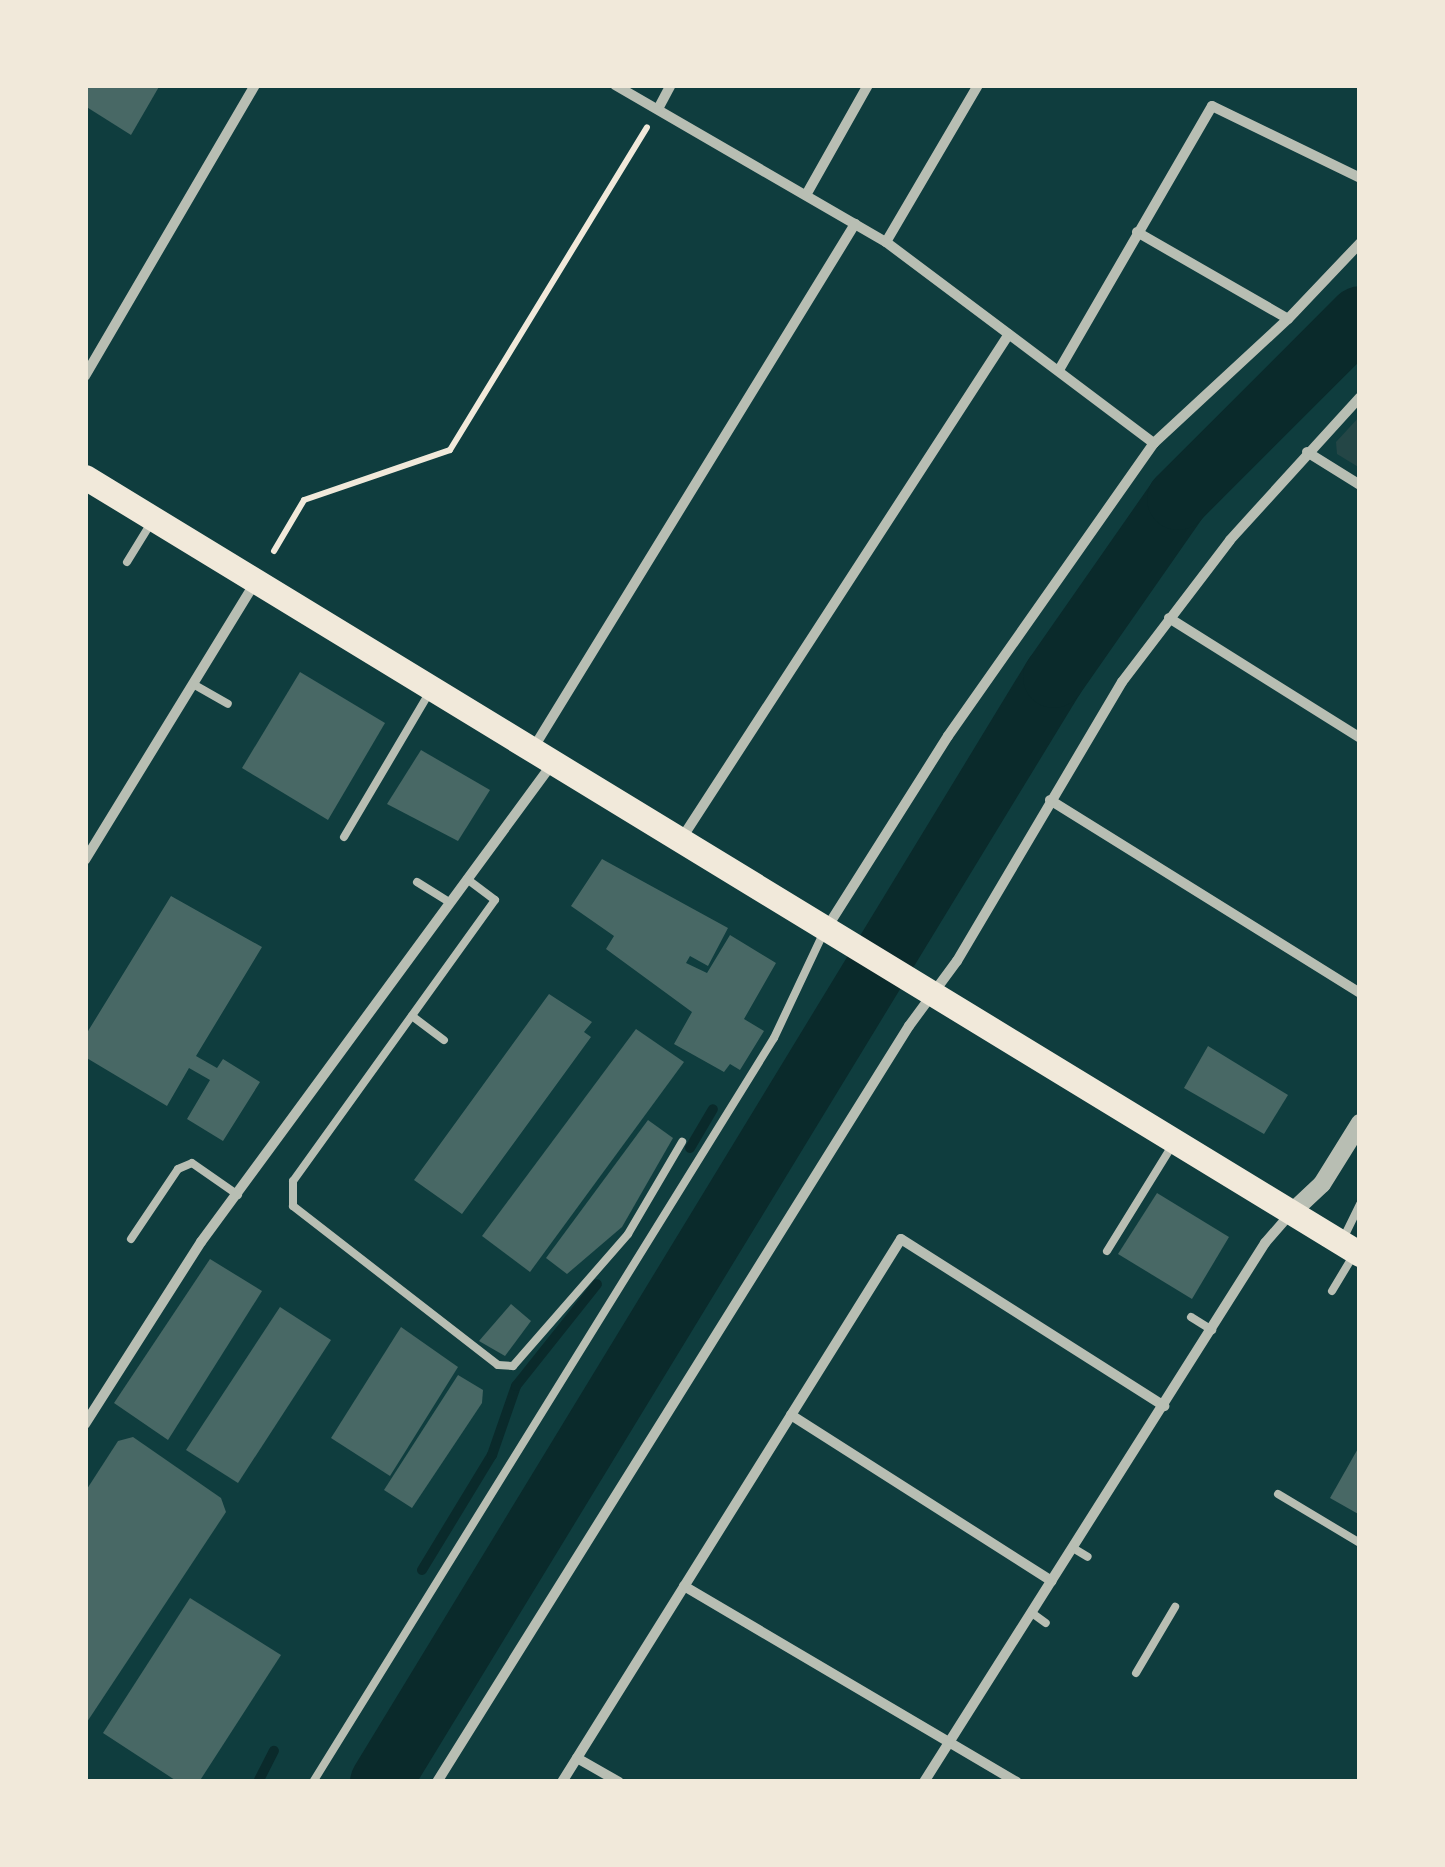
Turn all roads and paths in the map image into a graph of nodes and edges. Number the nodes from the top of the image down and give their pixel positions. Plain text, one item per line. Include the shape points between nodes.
1 (255, 85) edge
2 (616, 85) edge
3 (671, 85) edge
4 (868, 85) edge
5 (978, 85) edge
6 (658, 109) junction
7 (1360, 178) edge
8 (806, 195) junction
9 (855, 224) junction
10 (1137, 232) junction
11 (886, 242) junction
12 (1360, 243) edge
13 (1288, 319) junction
14 (1009, 334) junction
15 (1058, 370) junction
16 (85, 376) edge
17 (1360, 397) edge
18 (1154, 443) junction
19 (1307, 452) junction
20 (85, 477) edge
21 (1360, 485) edge
22 (154, 519) junction
23 (274, 551) dead end
24 (127, 562) dead end
25 (256, 581) junction
26 (1169, 618) junction
27 (193, 684) junction
28 (432, 689) junction
29 (228, 704) dead end
30 (1360, 738) edge
31 (542, 757) junction
32 (1050, 800) junction
33 (344, 837) dead end
34 (680, 840) junction
35 (85, 860) edge
36 (468, 879) junction
37 (417, 882) dead end
38 (450, 903) junction
39 (834, 935) junction
40 (924, 990) junction
41 (1360, 994) edge
42 (412, 1016) junction
43 (444, 1040) dead end
44 (1360, 1123) edge
45 (682, 1142) dead end
46 (1174, 1142) junction
47 (239, 1196) junction
48 (1360, 1204) edge
49 (1291, 1213) junction
50 (132, 1239) dead end
51 (1352, 1249) edge
52 (1107, 1251) dead end
53 (1332, 1290) dead end
54 (1191, 1316) dead end
55 (1212, 1330) junction
56 (1164, 1406) junction
57 (791, 1414) junction
58 (85, 1424) edge
59 (1278, 1494) dead end
60 (1360, 1543) edge
61 (1073, 1548) junction
62 (1088, 1557) dead end
63 (1052, 1581) junction
64 (684, 1586) junction
65 (1175, 1607) dead end
66 (1032, 1613) junction
67 (1046, 1622) dead end
68 (1136, 1673) dead end
69 (949, 1743) junction
70 (576, 1758) junction
71 (312, 1782) edge
72 (437, 1782) edge
73 (562, 1782) edge
74 (618, 1782) edge
75 (924, 1782) edge
76 (1017, 1782) edge

1 - 16 street
2 - 6 street
3 - 6 street
4 - 8 street
5 - 11 street
6 - 8 street
6 - 23 path via 450,450 304,500
7 - 10 street via 1212,106
8 - 9 street
9 - 11 street
9 - 31 street
10 - 13 street
10 - 15 street
11 - 14 street
12 - 13 street
13 - 18 street
14 - 15 street
14 - 34 street
15 - 18 street
17 - 19 street
18 - 39 street via 948,736
19 - 21 street
19 - 26 street
20 - 22 main road
22 - 24 lane
22 - 25 main road
25 - 27 street
25 - 28 main road
26 - 30 street
26 - 32 street
27 - 29 lane
27 - 35 street
28 - 31 main road
28 - 33 lane
31 - 34 main road
31 - 36 street
32 - 40 street
32 - 41 street
34 - 39 main road
36 - 38 street
36 - 42 lane via 495,900
37 - 38 lane
38 - 47 street
39 - 40 main road
39 - 71 lane
40 - 46 main road
40 - 72 street
42 - 43 lane
42 - 45 lane via 293,1181 294,1206 498,1365 514,1366 628,1234
44 - 49 street via 1322,1184
46 - 49 main road
46 - 52 lane
47 - 50 lane via 192,1164 178,1169
47 - 58 street
48 - 51 lane
49 - 51 main road
49 - 55 street
51 - 53 lane
54 - 55 lane
55 - 56 street
56 - 57 street via 901,1238
56 - 61 street
57 - 63 street
57 - 64 street
59 - 60 lane
61 - 62 lane
61 - 63 street
63 - 66 street
64 - 69 street
64 - 70 street
65 - 68 lane
66 - 67 lane
66 - 69 street
69 - 75 street
69 - 76 street
70 - 73 street
70 - 74 street

